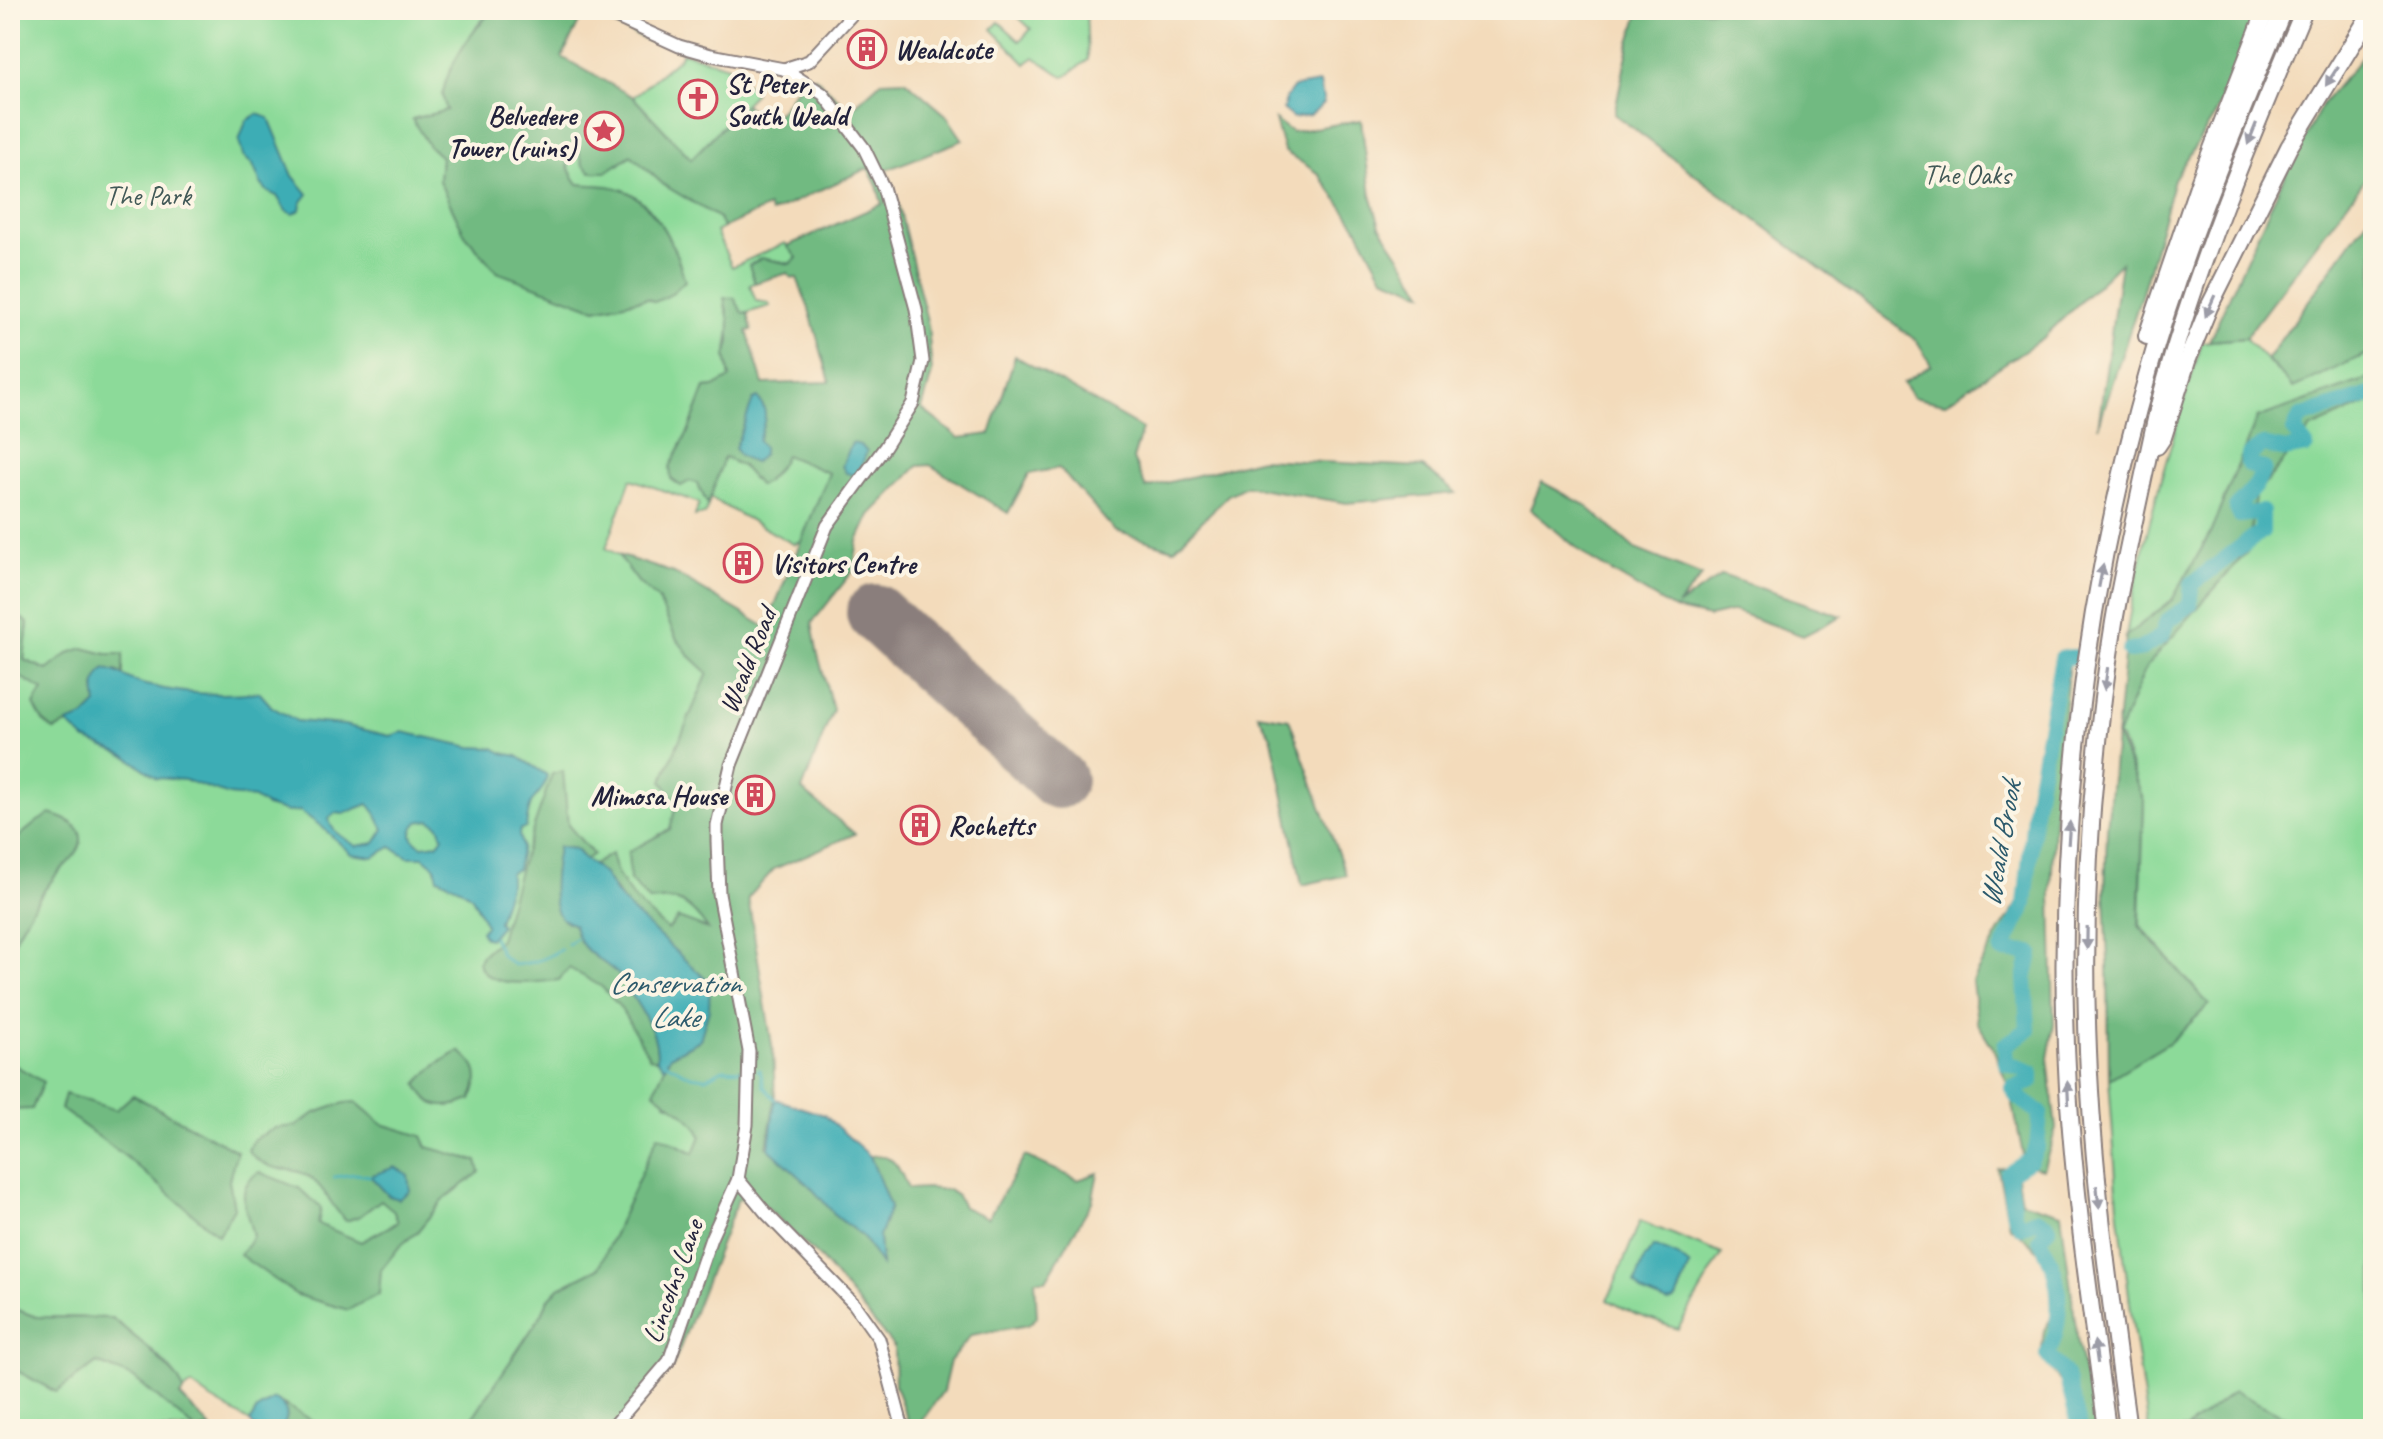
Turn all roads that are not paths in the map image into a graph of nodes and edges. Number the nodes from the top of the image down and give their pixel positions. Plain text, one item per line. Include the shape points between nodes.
1 (600, 10) edge
2 (856, 10) edge
3 (2266, 10) edge
4 (2280, 10) edge
5 (2304, 10) edge
6 (2373, 10) edge
7 (809, 61) junction
8 (784, 69) junction
9 (812, 87) junction
10 (2124, 463) junction
11 (2146, 465) junction
12 (738, 1179) junction
13 (611, 1429) edge
14 (903, 1429) edge
15 (2107, 1429) edge
16 (2128, 1429) edge

1 - 8 street, Weald Road via 679,46
2 - 7 street
3 - 10 highway via 2153,316 2129,407
4 - 10 highway via 2185,256
5 -> 11 highway via 2205,255 2164,386
6 -> 11 highway via 2266,191 2209,307 2163,437
7 - 8 street
7 - 9 street
8 - 9 street, Weald Road
9 - 12 street, Weald Road via 864,148 883,187 916,309 923,361 913,403 827,526 731,765 717,825 719,894 749,1051 747,1127
15 -> 10 highway via 2074,1162 2065,948 2084,675
11 -> 16 highway via 2105,686 2087,915 2093,1143
12 - 13 street, Lincolns Lane via 711,1238 669,1361
12 - 14 street via 854,1304 879,1339

